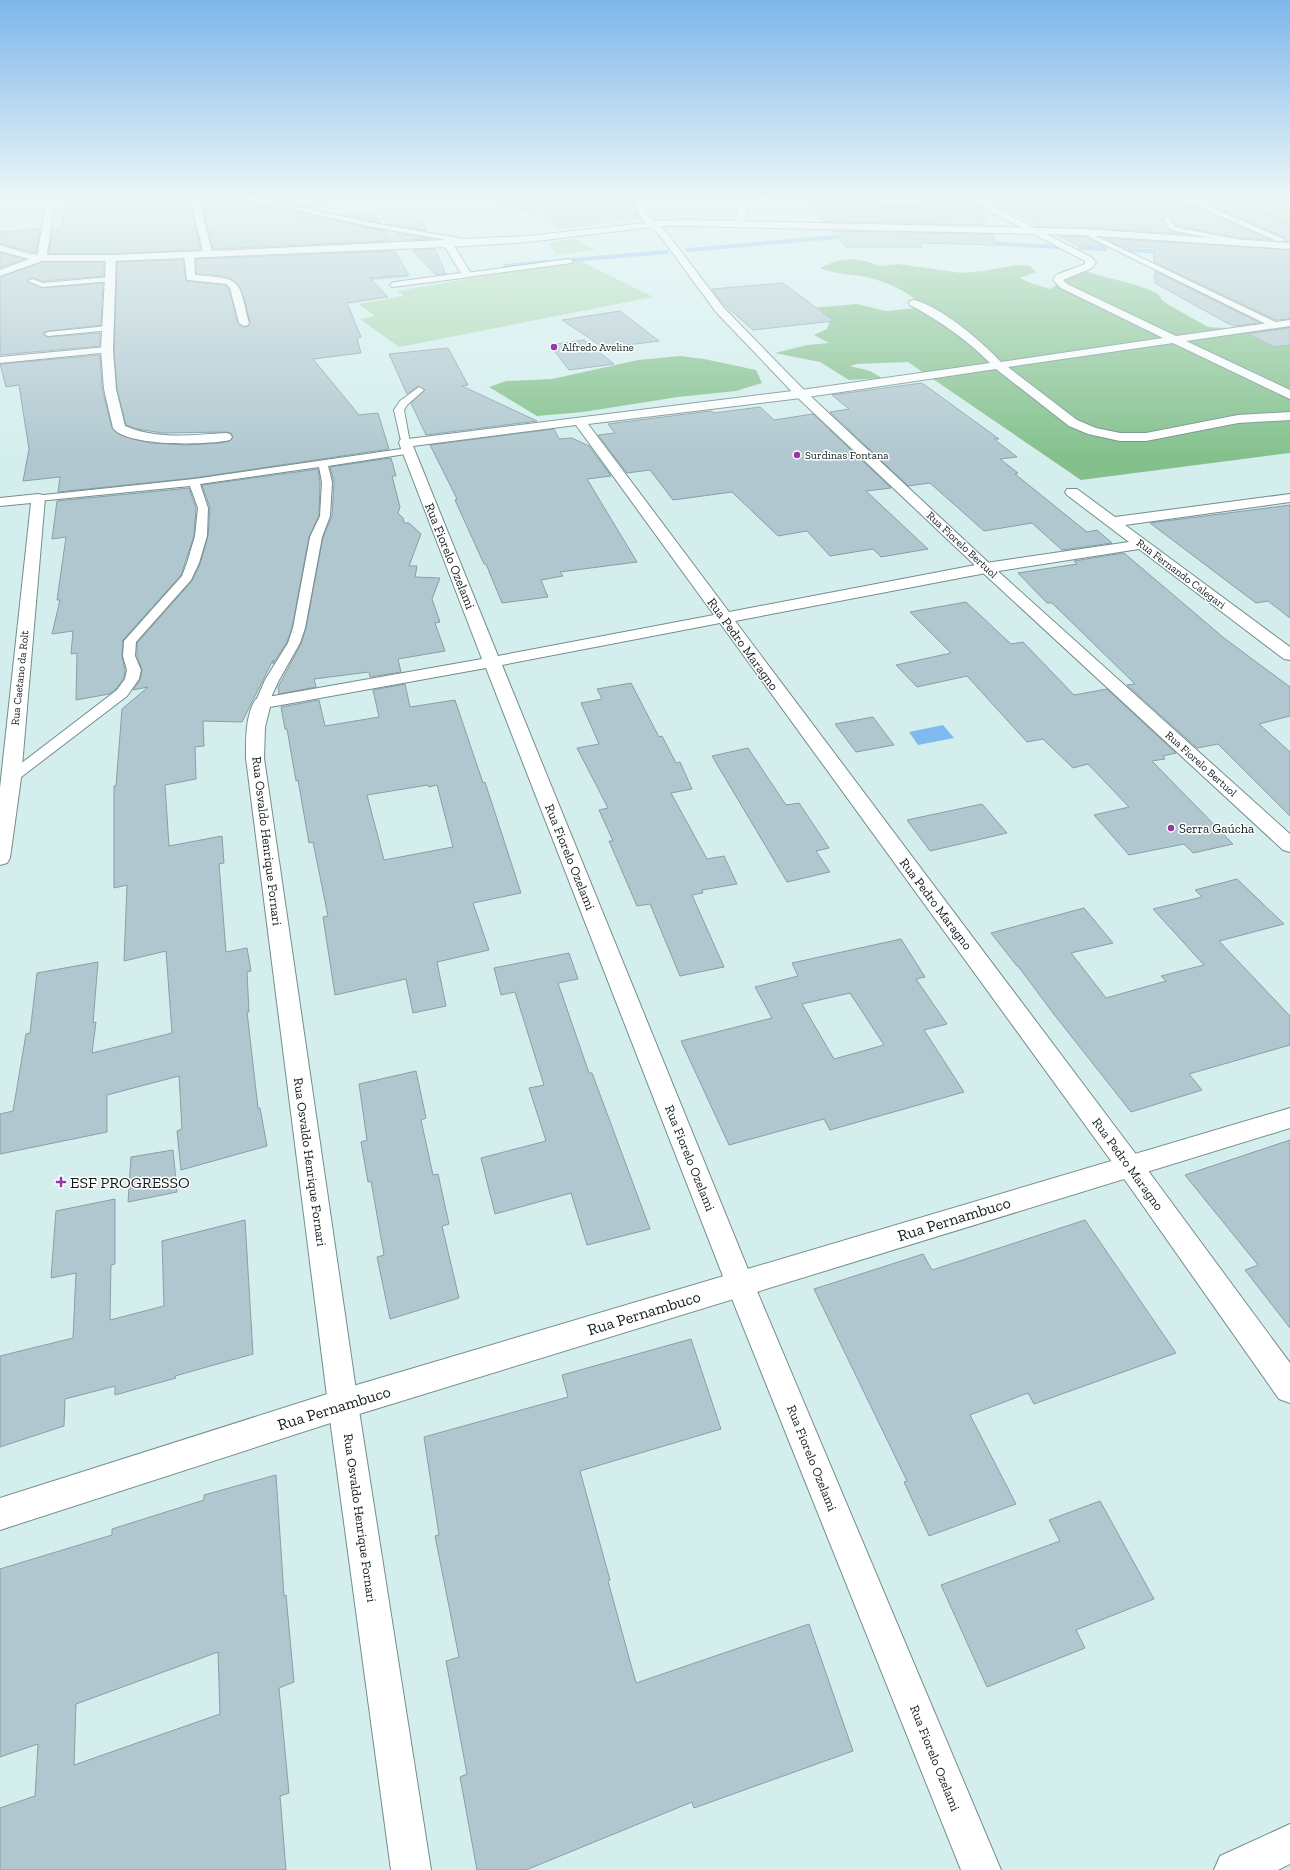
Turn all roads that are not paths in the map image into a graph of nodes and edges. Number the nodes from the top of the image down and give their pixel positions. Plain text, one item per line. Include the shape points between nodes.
1 (110, 285) edge
2 (234, 285) edge
3 (702, 285) edge
4 (1063, 285) edge
5 (1200, 285) edge
6 (914, 303) dead end
7 (244, 323) dead end
8 (1285, 324) edge
9 (108, 328) junction
10 (48, 334) dead end
11 (1173, 338) junction
12 (107, 350) junction
13 (0, 360) edge
14 (999, 366) junction
15 (419, 390) dead end
16 (801, 394) junction
17 (1290, 395) edge
18 (1290, 416) edge
19 (579, 421) junction
20 (226, 437) dead end
21 (406, 447) junction
22 (323, 464) junction
23 (194, 482) junction
24 (1072, 492) dead end
25 (38, 498) junction
26 (1290, 498) edge
27 (0, 502) edge
28 (1112, 522) junction
29 (1142, 544) junction
30 (986, 568) junction
31 (724, 618) junction
32 (1290, 655) edge
33 (492, 662) junction
34 (262, 703) junction
35 (11, 778) junction
36 (2, 829) edge
37 (1290, 845) edge
38 (0, 858) edge
39 (1290, 1118) edge
40 (1129, 1165) junction
41 (740, 1284) junction
42 (1290, 1388) edge
43 (343, 1404) junction
44 (0, 1514) edge
45 (1290, 1844) edge
46 (411, 1870) edge
47 (981, 1870) edge
48 (1234, 1870) edge

1 - 9 street
2 - 7 street
3 - 16 street, Rua Fiorelo Bertuol via 720,310
4 - 11 street
5 - 8 lane
6 - 14 street via 962,332
8 - 11 street
9 - 10 lane
9 - 12 street
11 - 14 street
11 - 17 street
12 - 13 lane
12 - 20 street via 110,389 119,428 150,439
14 - 16 street
14 - 18 street via 1073,423 1092,431 1120,437 1146,437 1238,419
15 - 21 lane via 403,403 399,410
16 - 19 street
16 - 30 street, Rua Fiorelo Bertuol
19 - 21 street
19 - 31 street, Rua Pedro Maragno
21 - 22 lane
21 - 33 street, Rua Fiorelo Ozelami
22 - 23 lane
22 - 34 lane, Rua Osvaldo Henrique Fornari via 326,482 325,516 316,537 299,628 294,643
23 - 25 lane
23 - 35 lane via 203,508 201,536 193,563 187,577 130,641 129,656 134,670 132,679 122,693
24 - 28 street, Rua Fernando Calegari
25 - 27 street
25 - 35 street, Rua Caetano da Rolt
26 - 28 street
28 - 29 street, Rua Fernando Calegari
29 - 30 street
29 - 32 street, Rua Fernando Calegari
30 - 31 street
30 - 37 street, Rua Fiorelo Bertuol
31 - 33 street
31 - 40 street, Rua Pedro Maragno
33 - 34 street
33 - 41 street, Rua Fiorelo Ozelami
34 - 43 street, Rua Osvaldo Henrique Fornari via 256,727 255,758
35 - 36 street, Rua Caetano da Rolt
36 - 38 street, Rua Caetano da Rolt
39 - 40 street, Rua Pernambuco
40 - 41 street, Rua Pernambuco
40 - 42 street, Rua Pedro Maragno
41 - 43 street, Rua Pernambuco
41 - 47 street, Rua Fiorelo Ozelami
43 - 44 street, Rua Pernambuco
43 - 46 street, Rua Osvaldo Henrique Fornari
45 - 48 street

